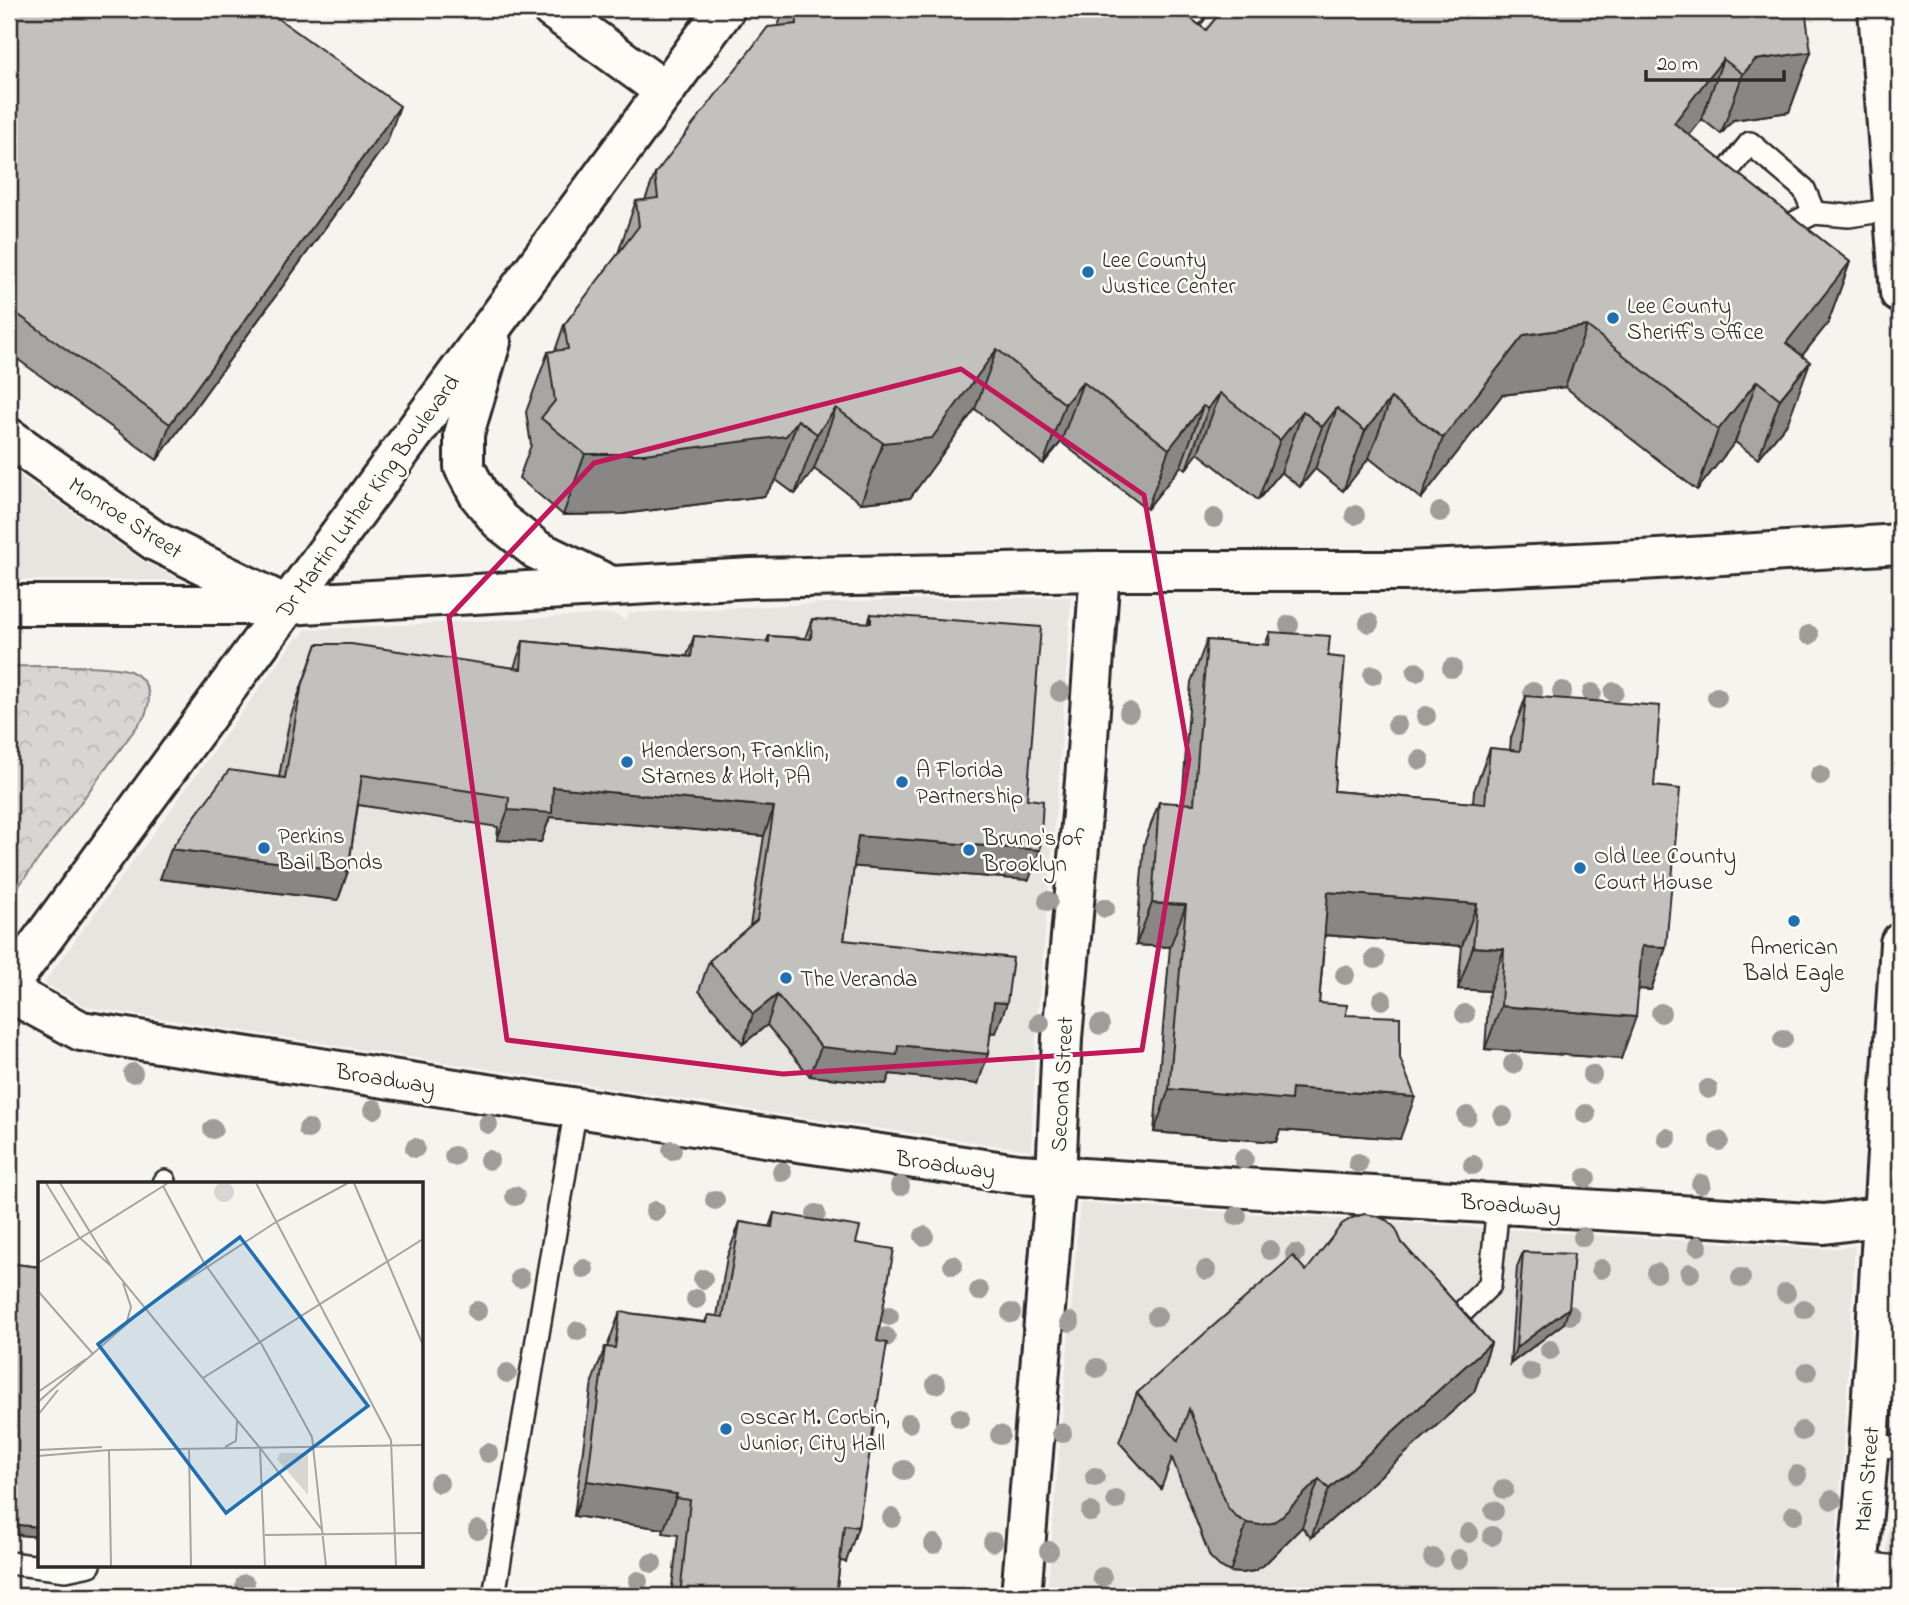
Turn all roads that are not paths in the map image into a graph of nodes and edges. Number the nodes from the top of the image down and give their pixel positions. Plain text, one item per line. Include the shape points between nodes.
1 (552, 9) edge
2 (725, 9) edge
3 (1878, 9) edge
4 (665, 91) junction
5 (1735, 198) edge
6 (1894, 209) junction
7 (1753, 213) edge
8 (1814, 213) junction
9 (1899, 272) edge
10 (499, 317) junction
11 (9, 438) edge
12 (1900, 544) edge
13 (1100, 571) junction
14 (611, 586) junction
15 (9, 605) edge
16 (286, 605) junction
17 (1900, 943) edge
18 (9, 985) edge
19 (9, 992) edge
20 (576, 1107) junction
21 (1056, 1178) junction
22 (1498, 1203) junction
23 (1892, 1215) edge
24 (1454, 1320) edge
25 (1885, 1446) edge
26 (9, 1563) edge
27 (85, 1566) edge
28 (1900, 1573) edge
29 (1857, 1582) edge
30 (494, 1596) edge
31 (1021, 1596) edge

1 - 4 street
2 - 4 street, Dr Martin Luther King Boulevard
3 - 6 street
4 - 10 street, Dr Martin Luther King Boulevard
5 - 8 lane via 1717,184 1750,143 1804,189
6 - 8 lane via 1849,216
6 - 9 street
7 - 8 lane via 1790,225
10 - 14 street via 464,434 464,467 478,495 500,521 537,550
10 - 16 street, Dr Martin Luther King Boulevard
11 - 16 street, Monroe Street via 155,541
12 - 13 street via 1405,571
13 - 14 street via 752,578
13 - 21 street, Second Street via 1062,1038
14 - 16 street
15 - 16 street
16 - 18 street, Dr Martin Luther King Boulevard
17 - 23 street, Main Street
19 - 20 street, Broadway via 81,1031
20 - 21 street, Broadway
20 - 30 lane
21 - 22 street, Broadway
21 - 31 street, Second Street
22 - 23 street, Broadway via 1824,1224
22 - 24 lane via 1490,1285
23 - 25 street, Main Street
25 - 29 street, Main Street
26 - 27 lane via 66,1570
28 - 29 street

